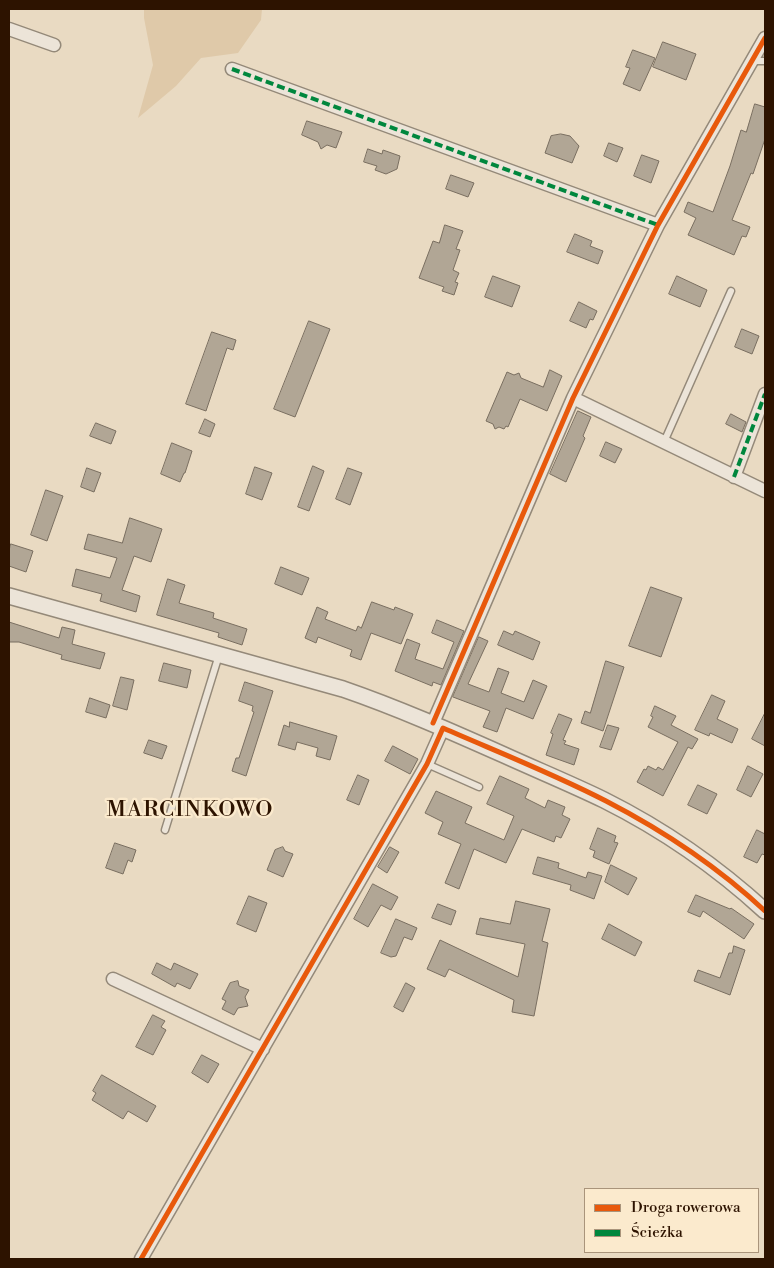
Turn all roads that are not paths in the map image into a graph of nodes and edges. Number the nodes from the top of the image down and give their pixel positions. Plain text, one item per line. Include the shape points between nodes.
1 (9, 29) edge
2 (765, 38) edge
3 (54, 45) dead end
4 (759, 61) edge
5 (232, 69) dead end
6 (658, 225) junction
7 (731, 291) dead end
8 (765, 394) edge
9 (573, 398) junction
10 (664, 442) junction
11 (734, 477) junction
12 (765, 491) edge
13 (9, 596) edge
14 (219, 654) junction
15 (438, 726) junction
16 (427, 764) junction
17 (479, 787) dead end
18 (165, 830) dead end
19 (765, 911) edge
20 (113, 979) dead end
21 (263, 1049) junction
22 (141, 1259) edge

1 - 3 street
2 - 4 street
4 - 6 street
5 - 6 street
6 - 9 street
7 - 10 lane
8 - 11 street
9 - 10 street
9 - 15 street
10 - 11 street
11 - 12 street
13 - 14 street
14 - 15 street via 343,689
14 - 18 lane
15 - 16 street
15 - 19 street via 631,814 702,860
16 - 17 lane
16 - 21 street
20 - 21 street
21 - 22 street

